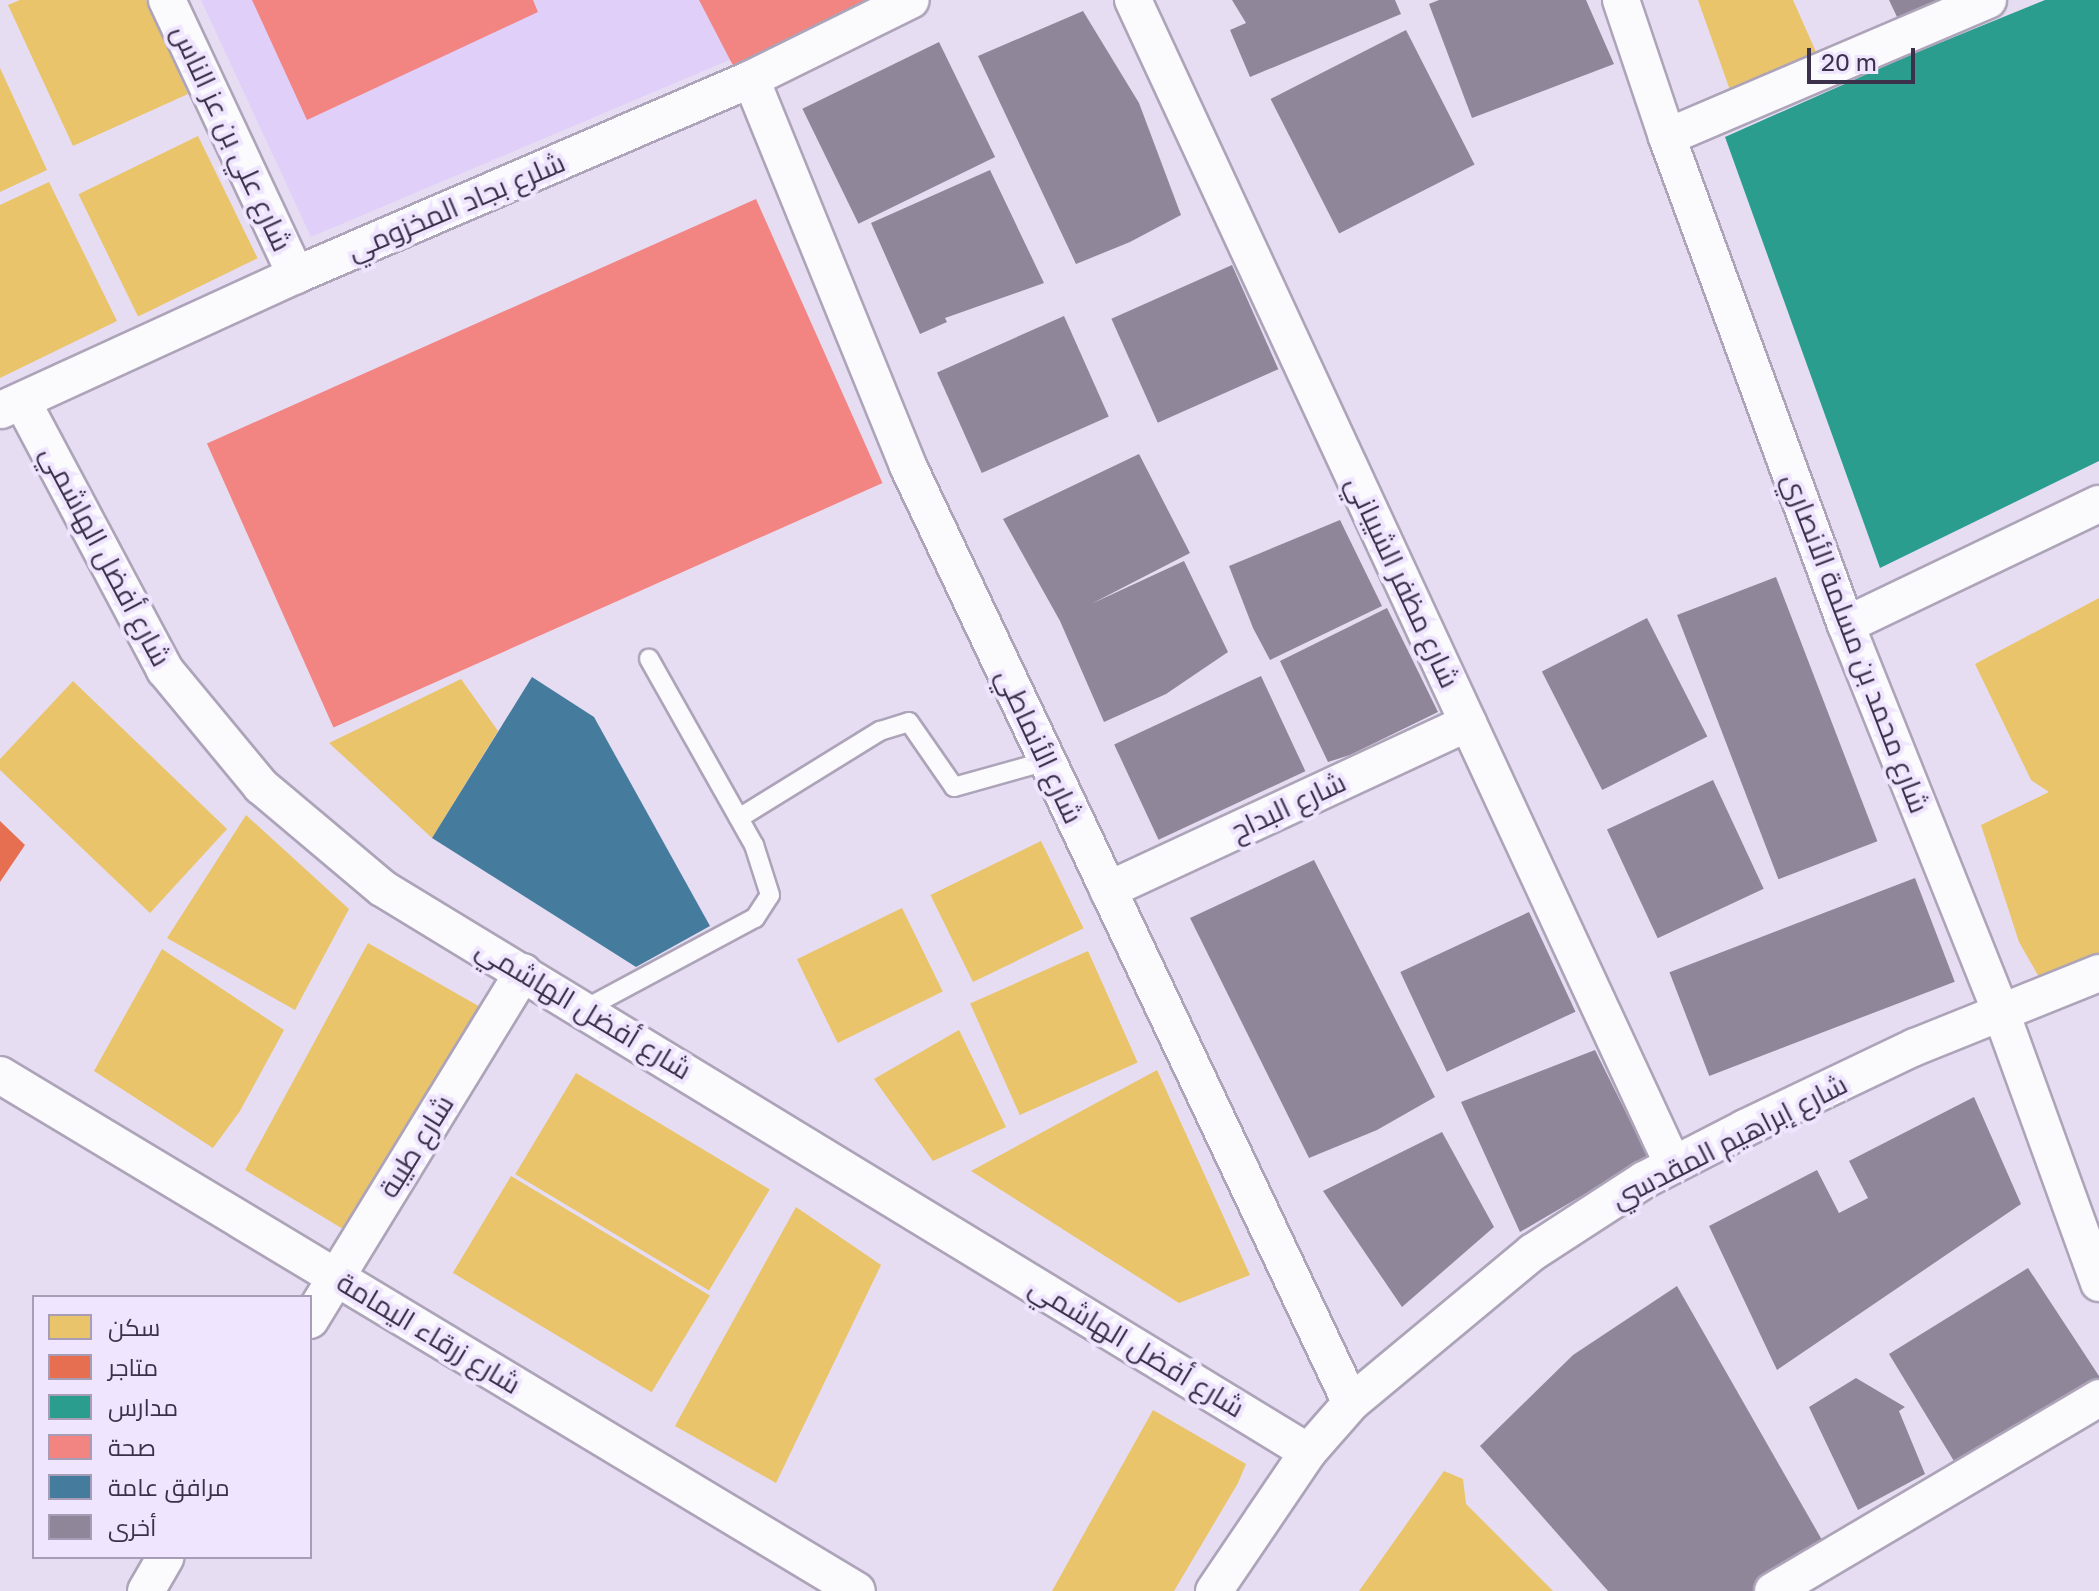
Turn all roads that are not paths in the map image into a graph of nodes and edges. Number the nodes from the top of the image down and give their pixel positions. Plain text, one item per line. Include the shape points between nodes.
1 (167, 0) edge
2 (911, 0) edge
3 (1133, 0) edge
4 (1621, 0) edge
5 (1988, 0) edge
6 (751, 79) junction
7 (1667, 137) junction
8 (296, 275) junction
9 (11, 406) edge
10 (2099, 504) edge
11 (1846, 625) junction
12 (649, 659) dead end
13 (1468, 723) junction
14 (1047, 761) junction
15 (739, 818) junction
16 (1108, 890) junction
17 (523, 972) junction
18 (2099, 973) edge
19 (585, 1009) junction
20 (2002, 1015) junction
21 (0, 1075) edge
22 (1673, 1165) junction
23 (336, 1277) junction
24 (2099, 1283) edge
25 (312, 1317) edge
26 (2099, 1398) edge
27 (1351, 1403) junction
28 (1308, 1452) junction
29 (165, 1559) edge
30 (146, 1591) edge
31 (857, 1591) edge
32 (1214, 1591) edge
33 (1773, 1591) edge

1 - 8 street, شارع علي بن عز الناس
2 - 6 street, شلرع بجاد المخزومي
3 - 13 street, شارع مظفر الشيباني
4 - 7 street, شارع محمد بن مسلمة الأنصاري
5 - 7 street
6 - 8 street, شلرع بجاد المخزومي
6 - 14 street, شارع الأنماطي via 908,466
7 - 11 street, شارع محمد بن مسلمة الأنصاري
8 - 9 street, شلرع بجاد المخزومي
9 - 17 street, شارع أفضل الهاشمي via 165,670 261,786 382,888
10 - 11 street
11 - 20 street, شارع محمد بن مسلمة الأنصاري
12 - 15 lane
13 - 16 street, شارع البداح
13 - 22 street, شارع مظفر الشيباني
14 - 15 lane via 954,787 909,722 880,731
14 - 16 street, شارع الأنماطي
15 - 19 lane via 770,895 755,918
16 - 27 street, شارع الأنماطي
17 - 19 street, شارع أفضل الهاشمي
17 - 23 street, شارع طيبة
18 - 20 street, شارع إبراهيم المقدسي
19 - 28 street, شارع أفضل الهاشمي
20 - 22 street, شارع إبراهيم المقدسي via 1915,1047
20 - 24 street, شارع محمد بن مسلمة الأنصاري
21 - 23 street, شارع زرقاء اليمامة
22 - 27 street, شارع إبراهيم المقدسي via 1533,1252
23 - 25 street, شارع طيبة
23 - 31 street, شارع زرقاء اليمامة
26 - 33 street
27 - 28 street, شارع إبراهيم المقدسي
28 - 32 street, شارع إبراهيم المقدسي
29 - 30 street

